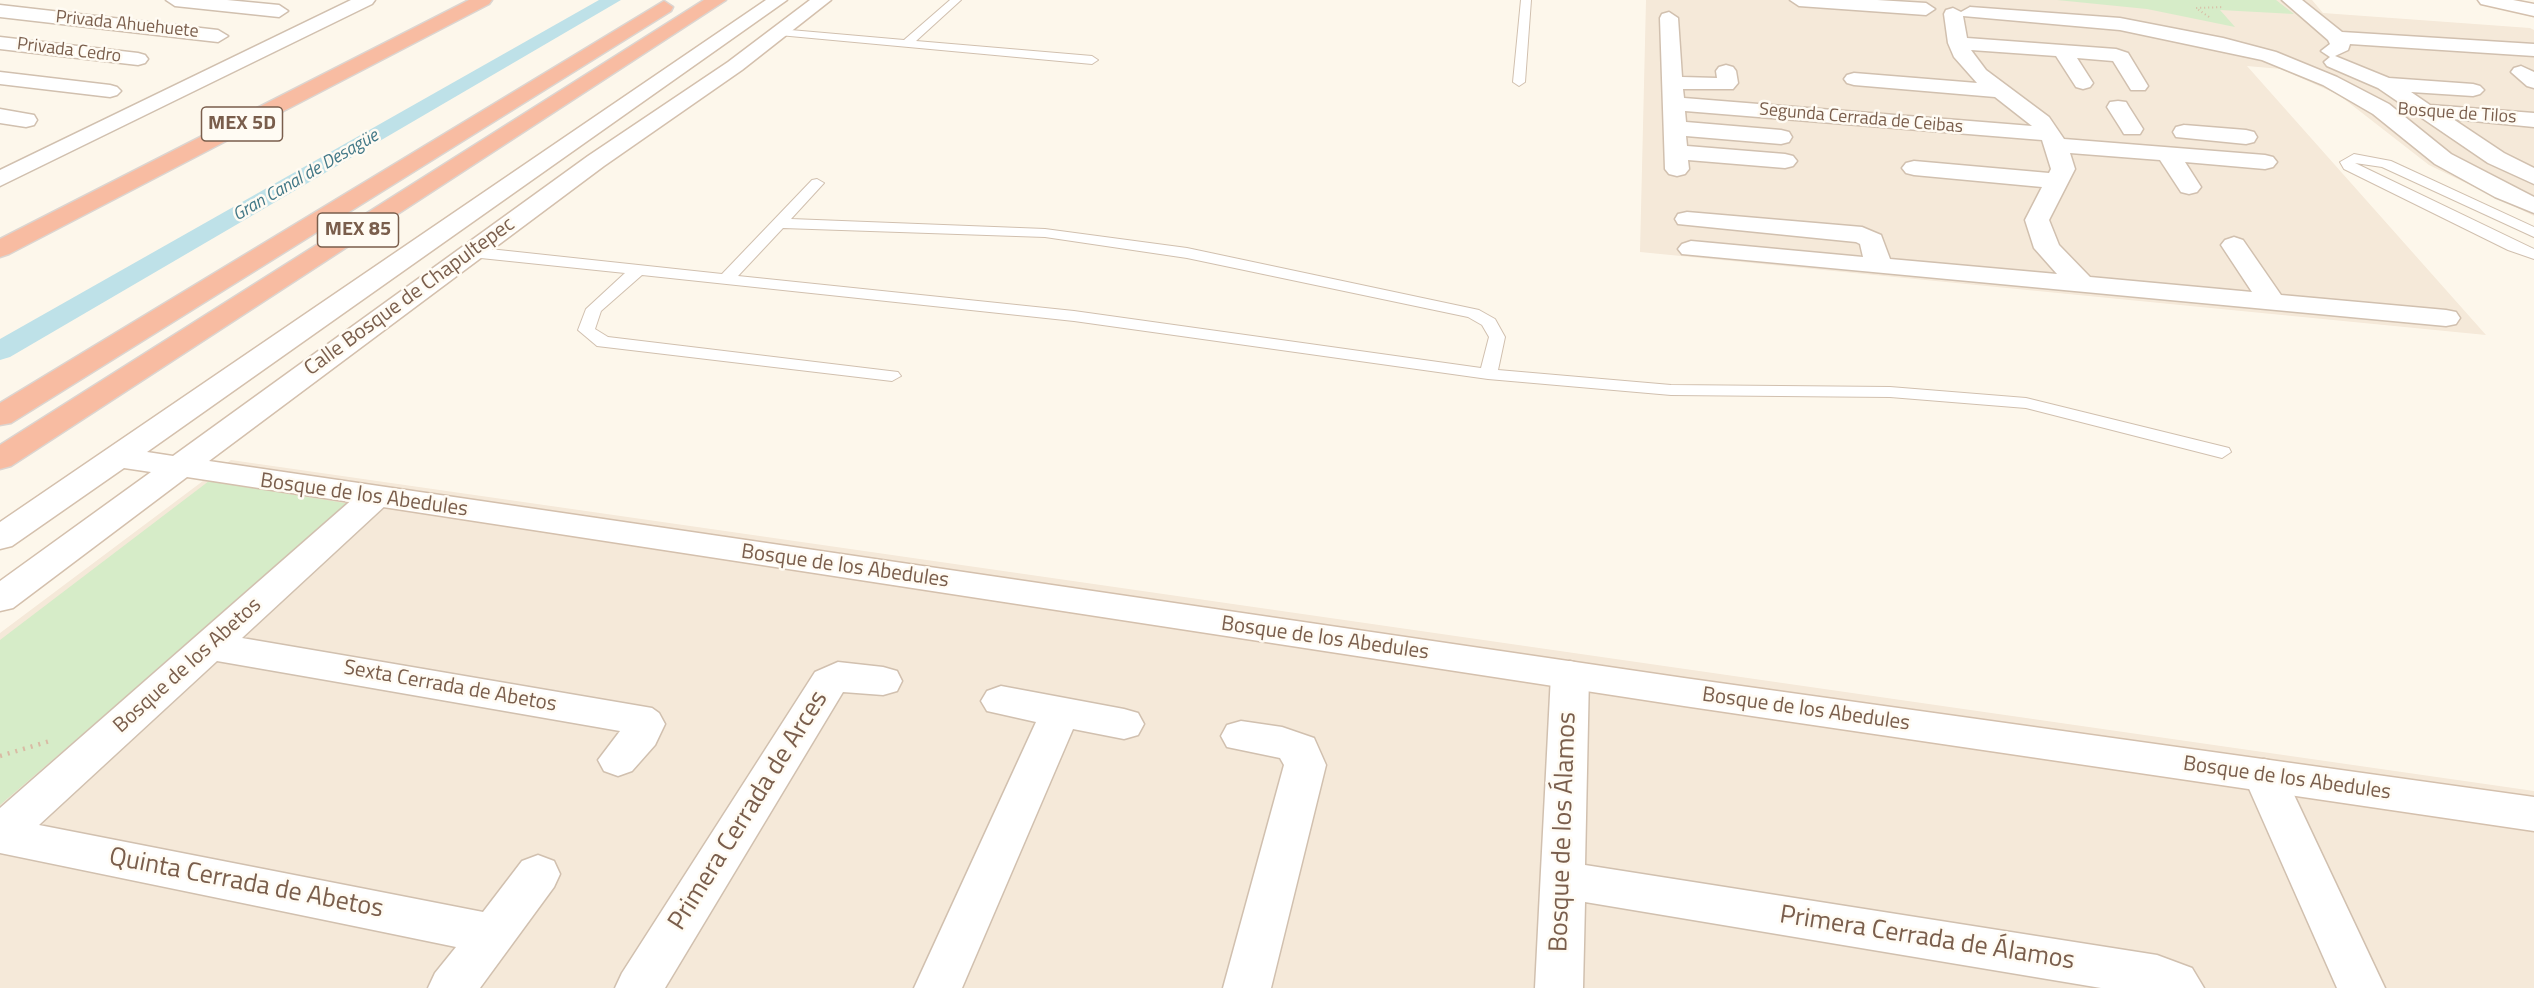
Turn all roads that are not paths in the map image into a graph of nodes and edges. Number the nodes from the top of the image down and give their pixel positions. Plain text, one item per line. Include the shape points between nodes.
1 (175, 0) edge
2 (366, 0) edge
3 (453, 0) edge
4 (483, 0) edge
5 (676, 0) edge
6 (717, 0) edge
7 (778, 0) edge
8 (822, 0) edge
9 (956, 0) edge
10 (1526, 0) edge
11 (1799, 0) edge
12 (2291, 0) edge
13 (2487, 0) edge
14 (2507, 0) edge
15 (1921, 4) edge
16 (1968, 7) edge
17 (2534, 8) edge
18 (279, 10) dead end
19 (0, 11) edge
20 (1669, 18) dead end
21 (779, 32) junction
22 (218, 36) dead end
23 (2337, 37) junction
24 (0, 43) edge
25 (1958, 43) junction
26 (906, 44) junction
27 (2534, 50) edge
28 (2063, 51) junction
29 (2309, 53) junction
30 (2269, 56) junction
31 (1868, 58) dead end
32 (138, 59) dead end
33 (1092, 60) dead end
34 (1726, 71) dead end
35 (0, 78) edge
36 (1519, 82) dead end
37 (2083, 83) dead end
38 (2385, 84) junction
39 (2138, 86) dead end
40 (2473, 90) dead end
41 (110, 91) dead end
42 (2001, 91) junction
43 (1672, 93) junction
44 (2381, 109) junction
45 (2430, 111) junction
46 (0, 116) edge
47 (2114, 117) dead end
48 (26, 120) dead end
49 (2534, 120) edge
50 (1674, 128) junction
51 (2053, 131) junction
52 (1781, 137) dead end
53 (2246, 137) dead end
54 (2163, 138) junction
55 (1785, 161) dead end
56 (2265, 162) dead end
57 (1914, 168) dead end
58 (2534, 177) edge
59 (0, 179) edge
60 (2059, 181) junction
61 (817, 183) dead end
62 (2189, 187) dead end
63 (2534, 206) edge
64 (1687, 219) dead end
65 (780, 223) junction
66 (0, 226) edge
67 (2534, 233) edge
68 (2234, 245) dead end
69 (0, 249) edge
70 (1690, 249) dead end
71 (471, 252) junction
72 (2534, 254) edge
73 (1879, 267) junction
74 (637, 271) junction
75 (725, 280) junction
76 (2081, 284) junction
77 (2272, 301) junction
78 (2446, 318) dead end
79 (1488, 374) junction
80 (892, 376) dead end
81 (0, 416) edge
82 (2222, 452) dead end
83 (117, 458) junction
84 (0, 459) edge
85 (177, 468) junction
86 (375, 497) junction
87 (0, 538) edge
88 (0, 598) edge
89 (209, 646) junction
90 (1570, 675) junction
91 (883, 681) dead end
92 (1001, 701) dead end
93 (1061, 712) junction
94 (1124, 724) dead end
95 (1241, 736) dead end
96 (618, 760) dead end
97 (2264, 775) junction
98 (2534, 814) edge
99 (0, 835) edge
100 (538, 874) dead end
101 (1563, 880) junction
102 (493, 934) junction
103 (453, 988) edge
104 (639, 988) edge
105 (938, 988) edge
106 (1247, 988) edge
107 (1559, 988) edge
108 (2180, 988) edge
109 (2361, 988) edge

1 - 18 street
2 - 59 street
3 - 66 highway, MEX 5D
4 - 69 highway, MEX 5D
5 - 81 highway, MEX 85
6 - 84 highway, MEX 85
7 - 83 street, Calle Bosque de Chapultepec
8 - 21 street, Calle Bosque de Chapultepec
9 - 26 lane
10 - 36 lane
11 - 15 street
12 - 23 street
13 - 17 street
14 - 17 lane
15 - 16 street
16 - 25 street
16 - 29 street via 2121,10 2226,30
16 - 30 street via 2120,24
19 - 22 street, Privada Ahuehuete
20 - 43 street
21 - 26 lane
21 - 71 street, Calle Bosque de Chapultepec
23 - 27 street
23 - 29 street via 2341,46 2336,50
24 - 32 street, Privada Cedro
25 - 28 street
25 - 42 street via 1979,74
26 - 33 lane
28 - 37 street
28 - 39 street via 2121,57
29 - 30 street
29 - 38 street
30 - 44 street via 2330,81
31 - 42 street via 1865,80 1926,76
34 - 43 street via 1726,85
35 - 41 street
38 - 40 street
38 - 45 street
42 - 51 street
43 - 50 street
43 - 51 street, Segunda Cerrada de Ceibas
44 - 45 street, Bosque de Tilos
44 - 63 street via 2443,159
45 - 49 street, Bosque de Tilos
45 - 58 street via 2496,158
46 - 48 street
47 - 54 street via 2132,129
50 - 52 street
50 - 55 street via 1677,161
51 - 54 street, Segunda Cerrada de Ceibas
51 - 60 street via 2063,169
53 - 54 street
54 - 56 street
54 - 62 street
57 - 60 street
60 - 76 street via 2037,220 2047,248
61 - 65 lane
64 - 73 street via 1862,235 1872,240
65 - 75 lane
65 - 79 lane via 1045,233 1187,254 1473,313 1488,322 1497,337
67 - 72 lane via 2386,164 2354,158 2347,162 2455,219
68 - 77 street
70 - 73 street
71 - 74 lane
71 - 85 street, Calle Bosque de Chapultepec
73 - 76 street
74 - 75 lane
74 - 80 lane via 594,309 586,330 603,342
75 - 79 lane via 1074,316
76 - 77 street
77 - 78 street
79 - 82 lane via 1671,390 1890,392 2026,403
83 - 85 street, Bosque de los Abedules
83 - 87 street, Calle Bosque de Chapultepec
85 - 86 street, Bosque de los Abedules
85 - 88 street, Calle Bosque de Chapultepec
86 - 89 street, Bosque de los Abetos
86 - 90 street, Bosque de los Abedules
89 - 96 street, Sexta Cerrada de Abetos via 638,719 645,724 641,734
89 - 99 street, Bosque de los Abetos
90 - 97 street, Bosque de los Abedules
90 - 101 street, Bosque de los Álamos
91 - 104 street, Primera Cerrada de Arces via 838,676 829,682
92 - 93 street
93 - 94 street
93 - 105 street
95 - 106 street via 1300,749 1305,765
97 - 98 street, Bosque de los Abedules
97 - 109 street
99 - 102 street, Quinta Cerrada de Abetos
100 - 102 street
101 - 107 street, Bosque de los Álamos
101 - 108 street, Primera Cerrada de Álamos via 2157,976
102 - 103 street

